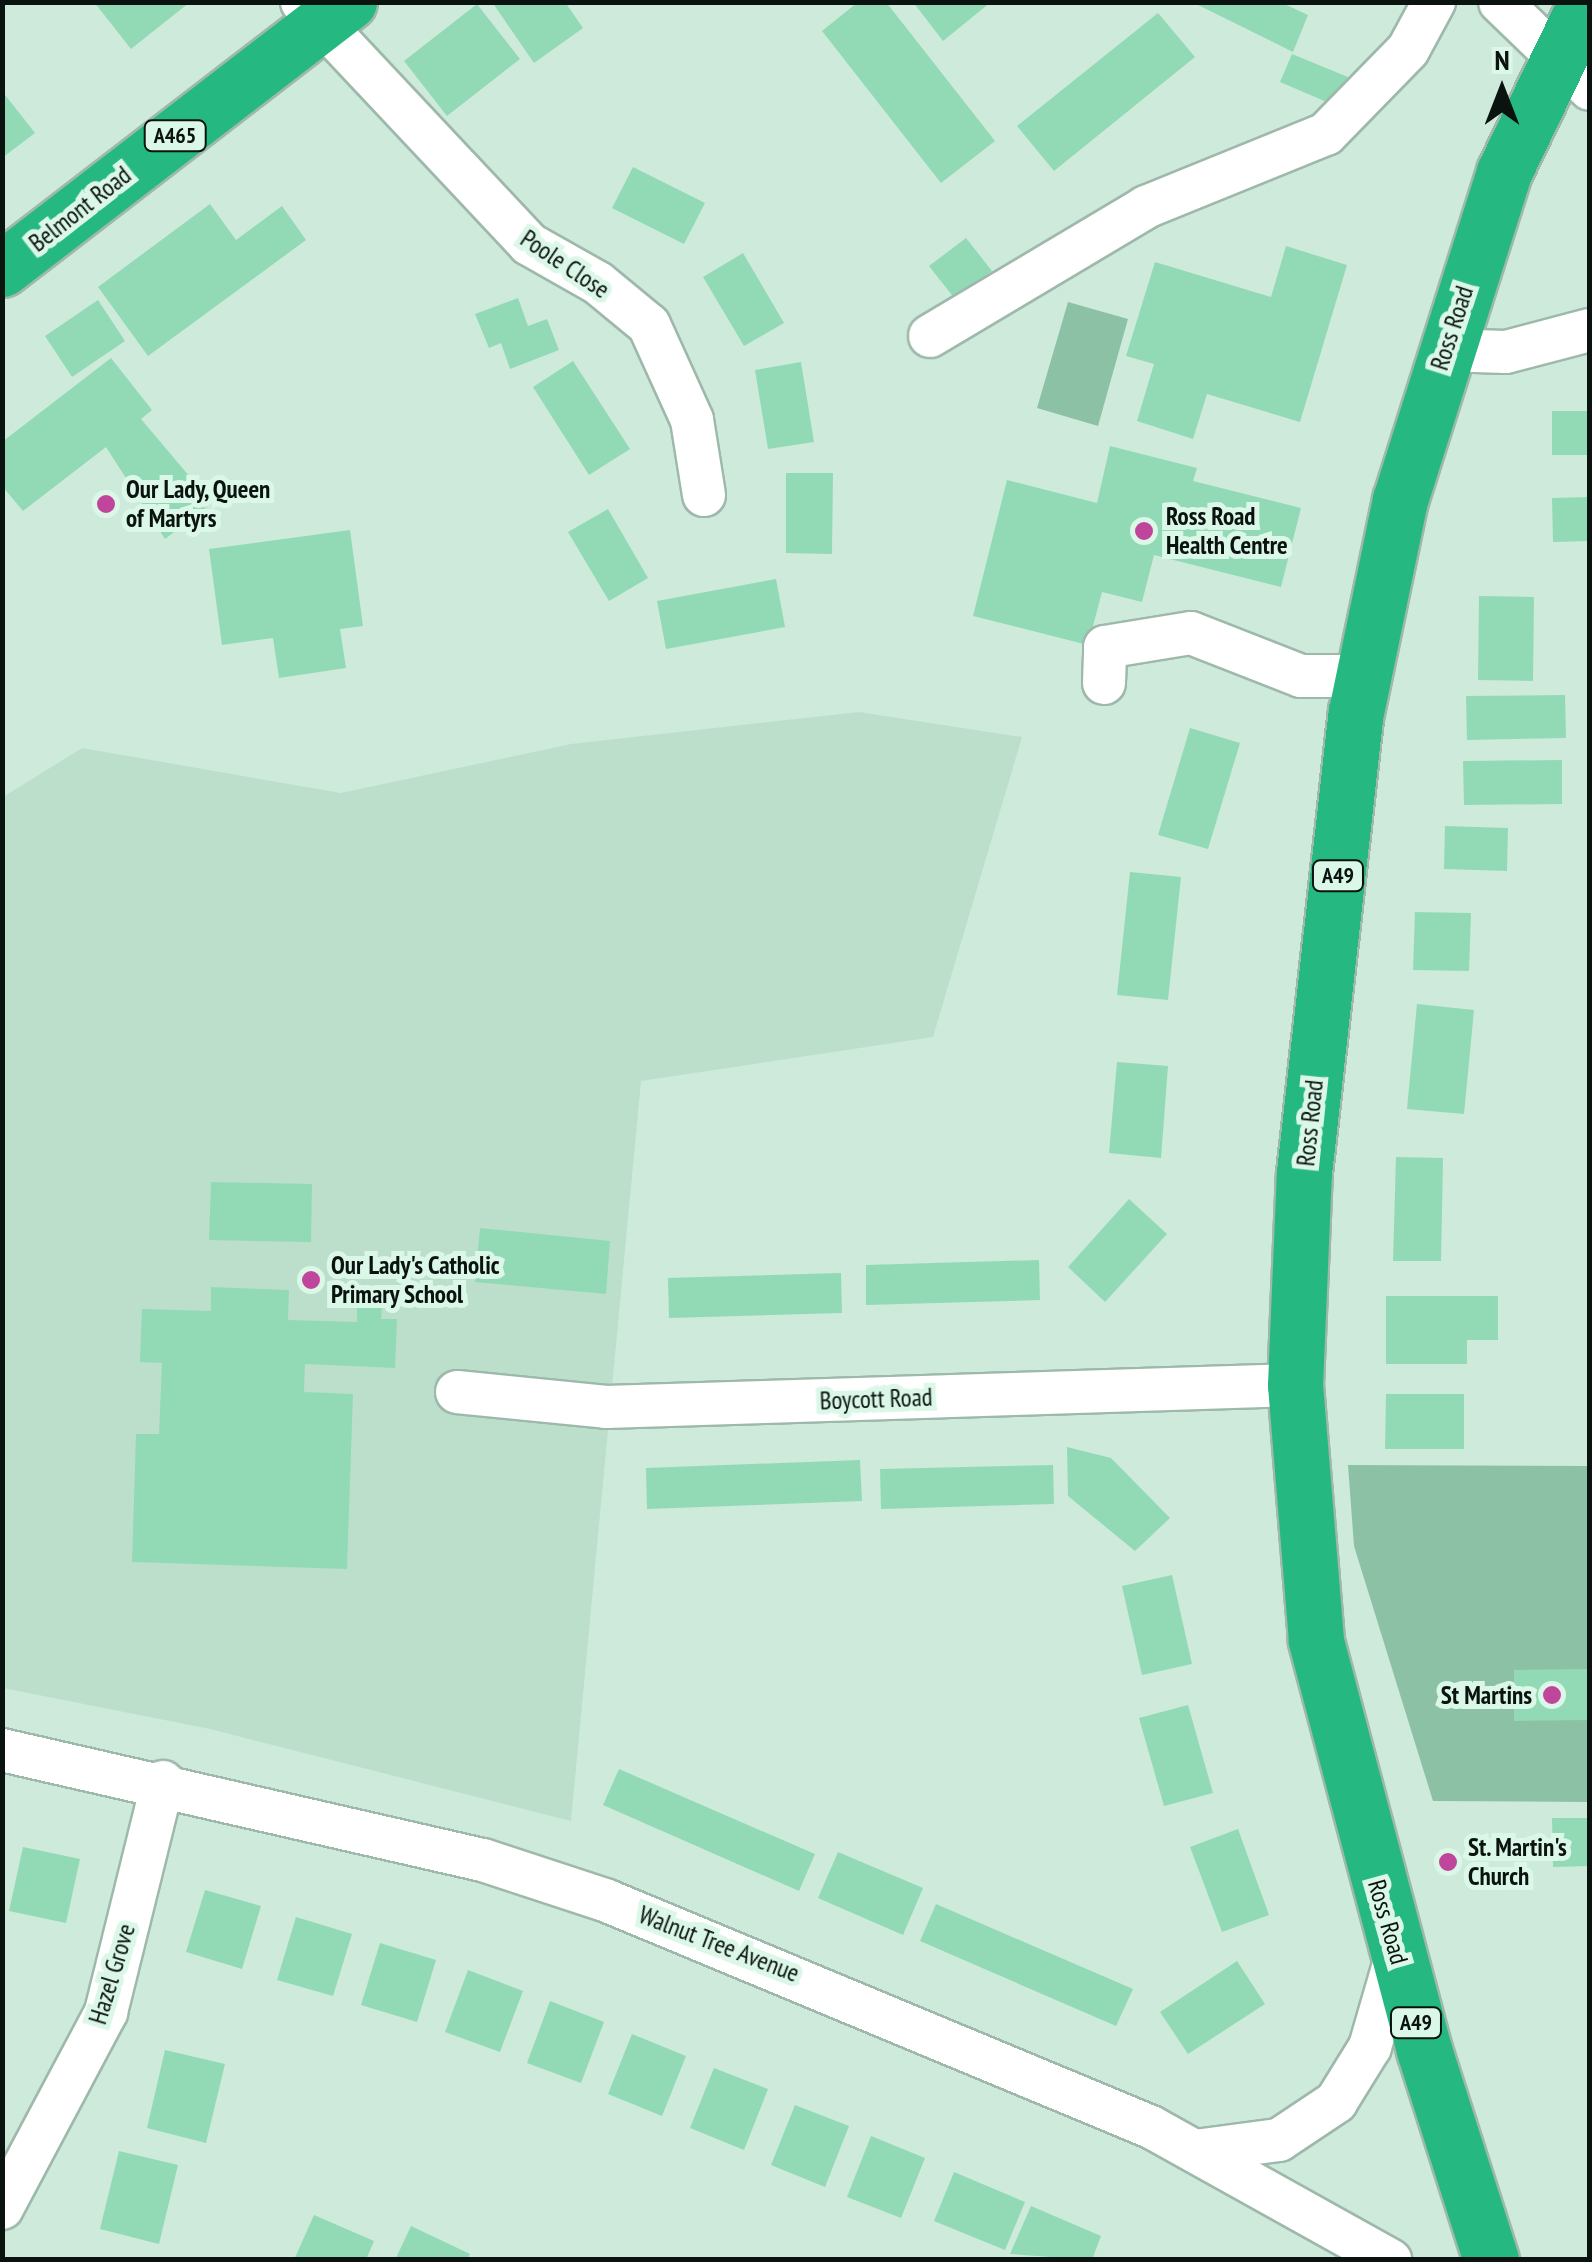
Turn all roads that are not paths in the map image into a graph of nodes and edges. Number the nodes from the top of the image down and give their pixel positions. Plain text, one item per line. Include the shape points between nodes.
1 (1434, 2) edge
2 (1500, 2) edge
3 (1586, 2) edge
4 (324, 10) edge
5 (1573, 71) edge
6 (2, 269) edge
7 (1590, 330) edge
8 (930, 336) dead end
9 (1444, 350) junction
10 (704, 495) dead end
11 (1362, 676) junction
12 (1104, 683) dead end
13 (1295, 1385) junction
14 (457, 1392) dead end
15 (2, 1750) edge
16 (164, 1782) junction
17 (1397, 1954) junction
18 (1195, 2151) junction
19 (2, 2208) edge
20 (1390, 2260) edge
21 (1491, 2260) edge

1 - 8 street via 1408,50 1326,134 1162,199
2 - 5 street
3 - 5 highway, Ross Road / A49
4 - 6 highway, Belmont Road / A465
4 - 10 street, Poole Close via 529,244 598,283 649,325 692,420
5 - 9 highway, Ross Road / A49 via 1504,172
7 - 9 street via 1506,352
9 - 11 highway, Ross Road / A49
11 - 12 street via 1302,676 1191,633 1105,648
11 - 13 highway, Ross Road / A49 via 1304,1173
13 - 14 street, Boycott Road via 606,1407
13 - 17 highway, Ross Road / A49 via 1316,1640
15 - 16 street, Walnut Tree Avenue
16 - 18 street, Walnut Tree Avenue via 482,1860 605,1900 874,2006
16 - 19 street, Hazel Grove via 106,2012
17 - 18 street via 1370,2047 1336,2102 1279,2140
17 - 21 highway, Ross Road / A49
18 - 20 street, Walnut Tree Avenue

